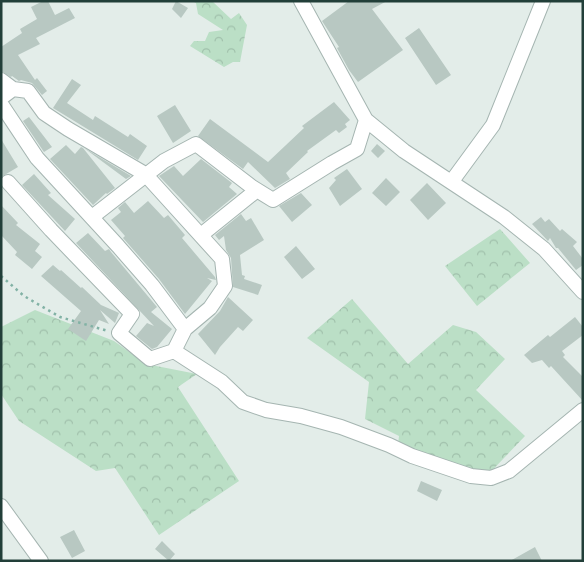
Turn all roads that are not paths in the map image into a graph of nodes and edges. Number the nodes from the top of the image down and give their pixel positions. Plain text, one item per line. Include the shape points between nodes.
1 (301, 1) edge
2 (543, 1) edge
3 (1, 80) edge
4 (13, 89) junction
5 (1, 98) edge
6 (1, 104) edge
7 (366, 120) junction
8 (145, 174) junction
9 (452, 181) junction
10 (8, 182) dead end
11 (257, 190) junction
12 (92, 217) junction
13 (201, 235) junction
14 (583, 292) edge
15 (185, 329) junction
16 (174, 351) junction
17 (583, 410) edge
18 (1, 506) edge
19 (41, 561) edge

1 - 7 street
2 - 9 street via 493,125
3 - 4 street
4 - 5 street
4 - 8 street via 28,92 44,113
6 - 12 street via 37,158
7 - 9 street via 404,151
7 - 11 street via 357,149 273,200
8 - 11 street via 196,144
8 - 12 street
8 - 13 street
9 - 14 street via 544,249
10 - 16 street via 132,314 119,333 150,359
11 - 13 street
12 - 15 street via 152,285
13 - 15 street via 222,259 225,286 210,308
15 - 16 street
16 - 17 street via 222,382 243,402 341,427 471,476 491,478 509,471
18 - 19 street

